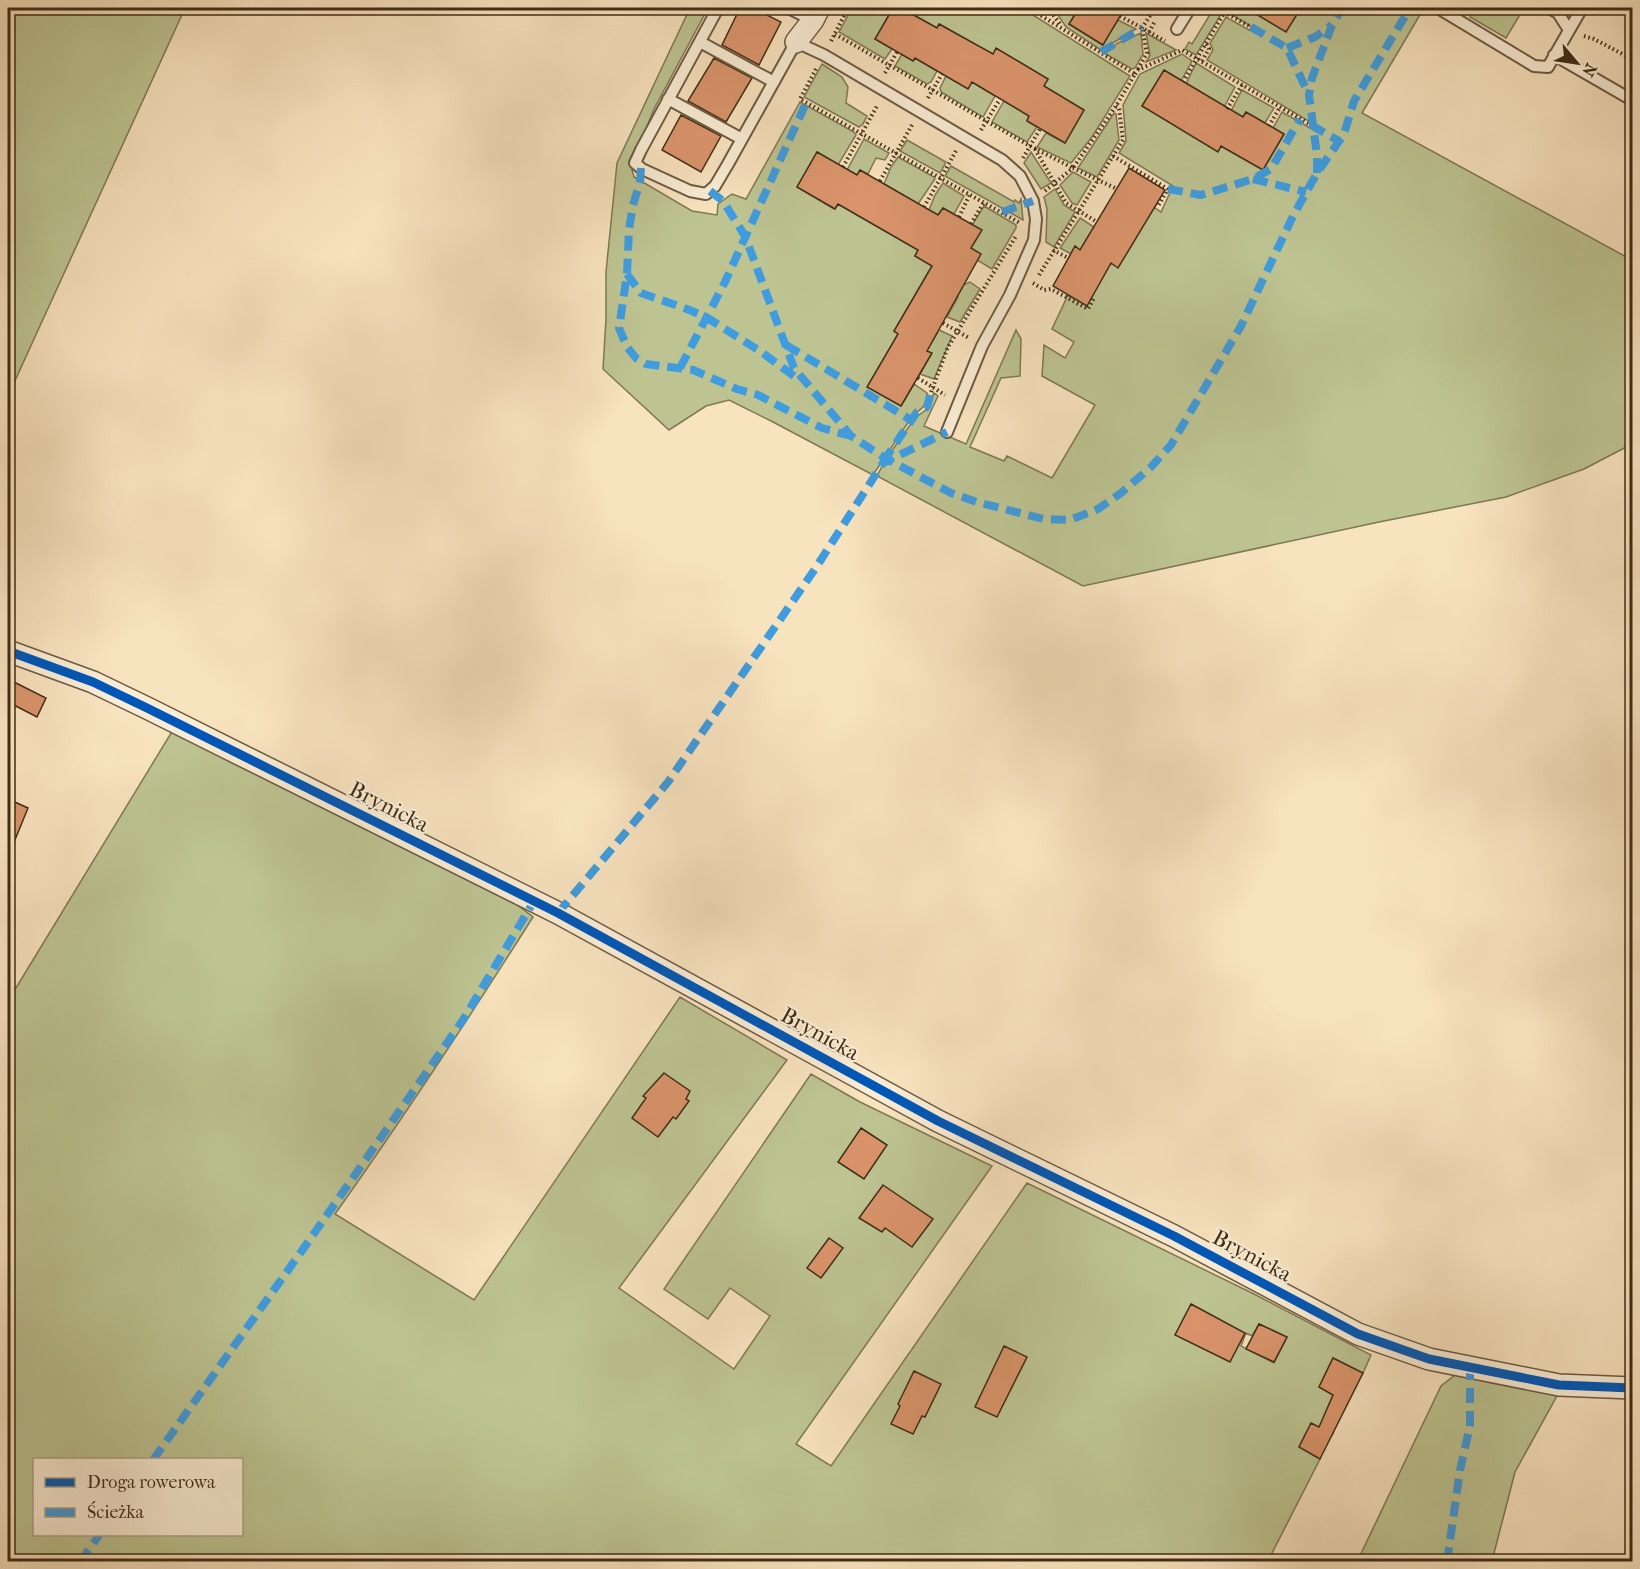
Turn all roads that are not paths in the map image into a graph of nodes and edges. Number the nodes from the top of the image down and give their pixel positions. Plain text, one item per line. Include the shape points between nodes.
1 (718, 8) edge
2 (788, 8) edge
3 (1190, 8) edge
4 (1438, 8) edge
5 (1549, 8) edge
6 (1582, 8) edge
7 (816, 14) edge
8 (1177, 29) dead end
9 (1569, 30) junction
10 (699, 42) junction
11 (796, 42) junction
12 (1554, 55) junction
13 (774, 82) junction
14 (668, 99) junction
15 (1632, 100) edge
16 (742, 139) junction
17 (947, 432) dead end
18 (8, 651) edge
19 (1632, 1388) edge

1 - 10 lane
2 - 7 lane
3 - 8 lane
4 - 12 lane via 1534,66 1548,67
5 - 9 lane via 1558,13
6 - 9 lane
7 - 11 street
9 - 12 lane
10 - 13 lane
10 - 14 lane
11 - 13 lane
11 - 17 lane via 1002,160 1020,176 1033,201 1036,219 1029,254 982,346
12 - 15 lane
13 - 16 lane
14 - 16 lane
14 - 16 lane via 635,163 642,169 690,192 706,194
18 - 19 street, Brynicka via 93,682 542,905 938,1121 1173,1236 1358,1334 1429,1359 1537,1381

